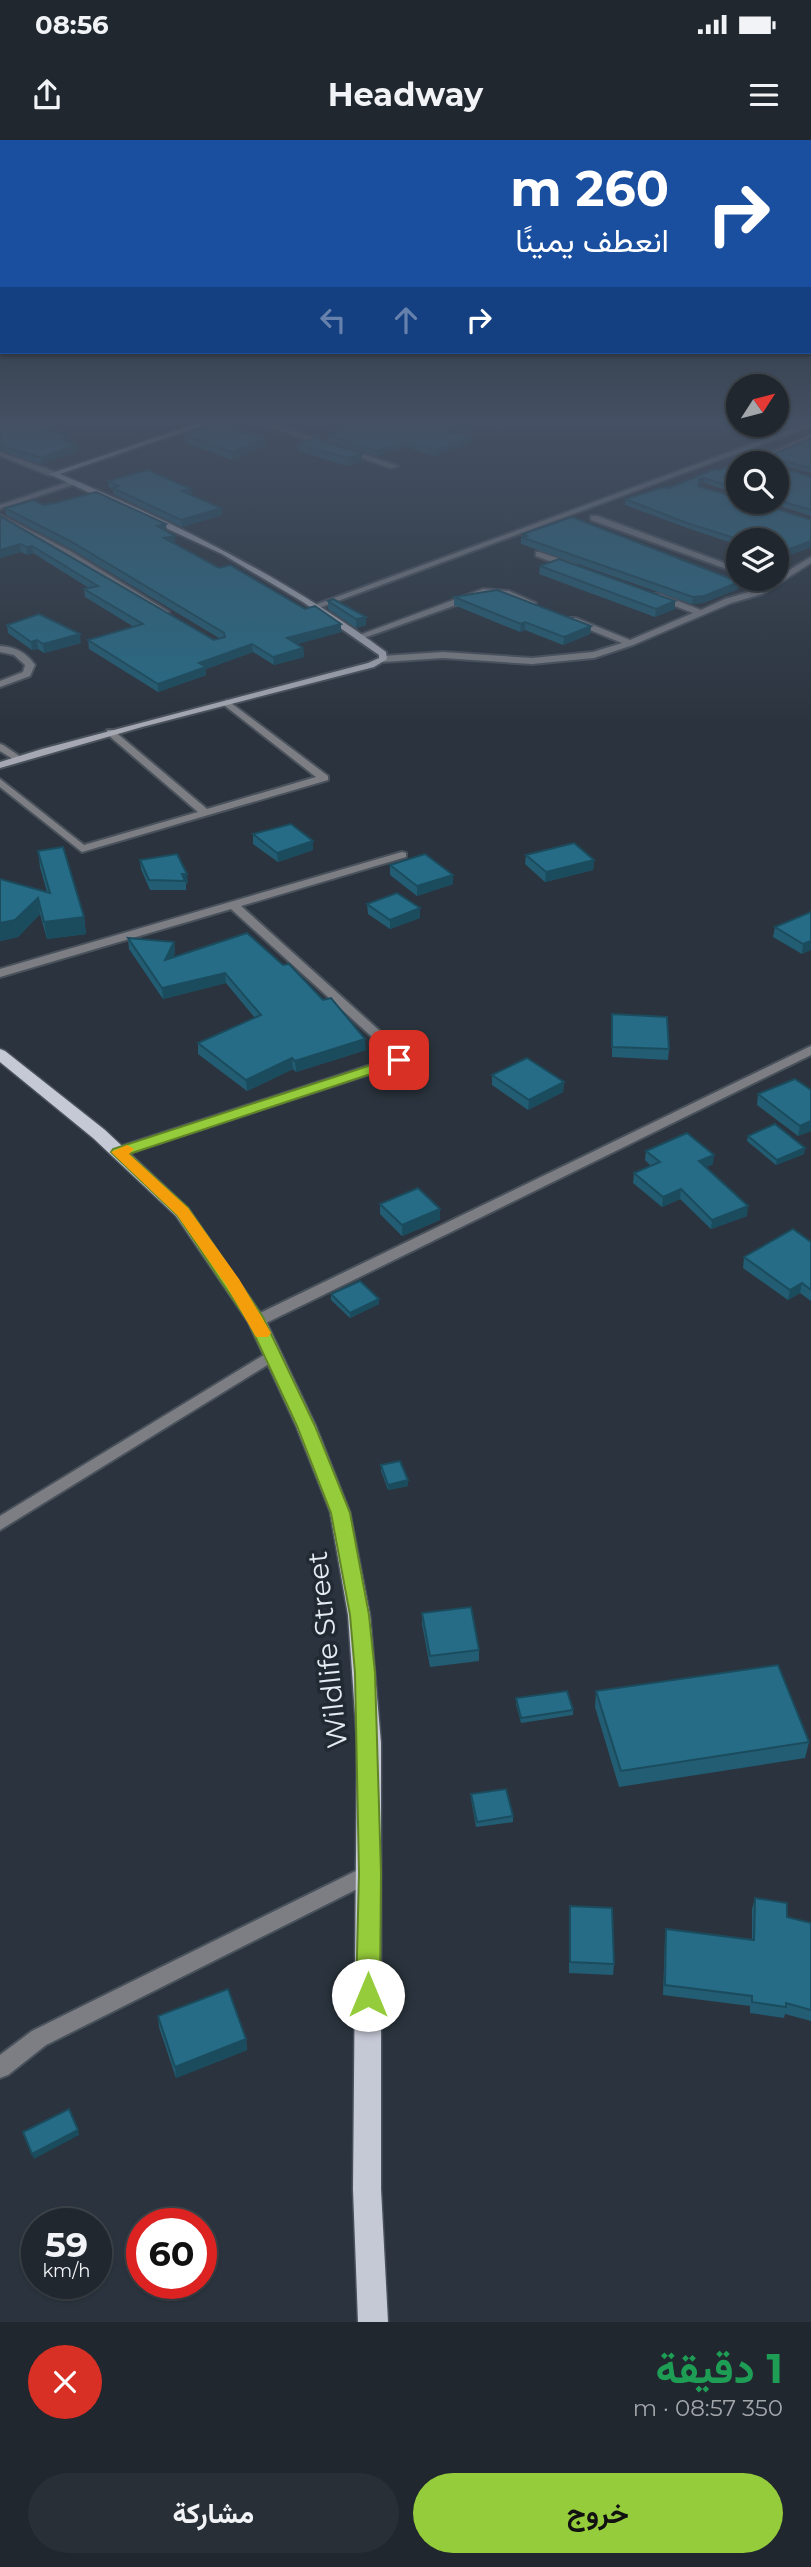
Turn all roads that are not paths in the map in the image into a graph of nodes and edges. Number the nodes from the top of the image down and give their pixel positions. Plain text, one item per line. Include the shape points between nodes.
1 (7, 521) edge
2 (159, 521) edge
3 (542, 521) edge
4 (602, 521) edge
5 (539, 554) edge
6 (811, 559) edge
7 (726, 566) edge
8 (577, 567) edge
9 (789, 573) edge
10 (761, 591) edge
11 (652, 594) edge
12 (316, 606) junction
13 (543, 608) edge
14 (702, 612) junction
15 (175, 618) edge
16 (568, 618) edge
17 (358, 636) junction
18 (630, 643) junction
19 (0, 649) edge
20 (383, 659) junction
21 (0, 684) edge
22 (227, 703) junction
23 (110, 732) junction
24 (0, 747) edge
25 (19, 759) junction
26 (0, 765) edge
27 (0, 782) edge
28 (206, 813) junction
29 (402, 855) dead end
30 (233, 905) junction
31 (0, 973) edge
32 (811, 1050) edge
33 (0, 1054) edge
34 (118, 1152) junction
35 (257, 1321) junction
36 (272, 1355) junction
37 (0, 1524) edge
38 (370, 1873) junction
39 (0, 2068) edge
40 (373, 2322) edge

1 - 15 street
2 - 12 main road
3 - 12 street
4 - 7 street
5 - 8 street
6 - 9 street
10 - 14 street
11 - 14 street
12 - 17 main road
13 - 17 street via 506,593 483,592
14 - 18 street
16 - 18 street
17 - 20 main road via 383,654
18 - 20 street via 563,660 443,655
19 - 21 street via 15,651 30,665 27,674
20 - 22 main road
22 - 23 main road
22 - 28 street via 324,778
23 - 25 main road
23 - 28 street
24 - 25 street
25 - 26 main road
27 - 28 street via 82,849
29 - 30 street
30 - 31 street
30 - 34 street via 306,968 398,1054 399,1060
32 - 35 street
33 - 34 main road, Wildlife Street
34 - 35 main road, Wildlife Street via 182,1212
35 - 36 main road, Wildlife Street
36 - 37 street
36 - 38 main road, Wildlife Street via 306,1426 343,1525 365,1673
38 - 39 street via 39,2038
38 - 40 main road, Wildlife Street via 367,2189

